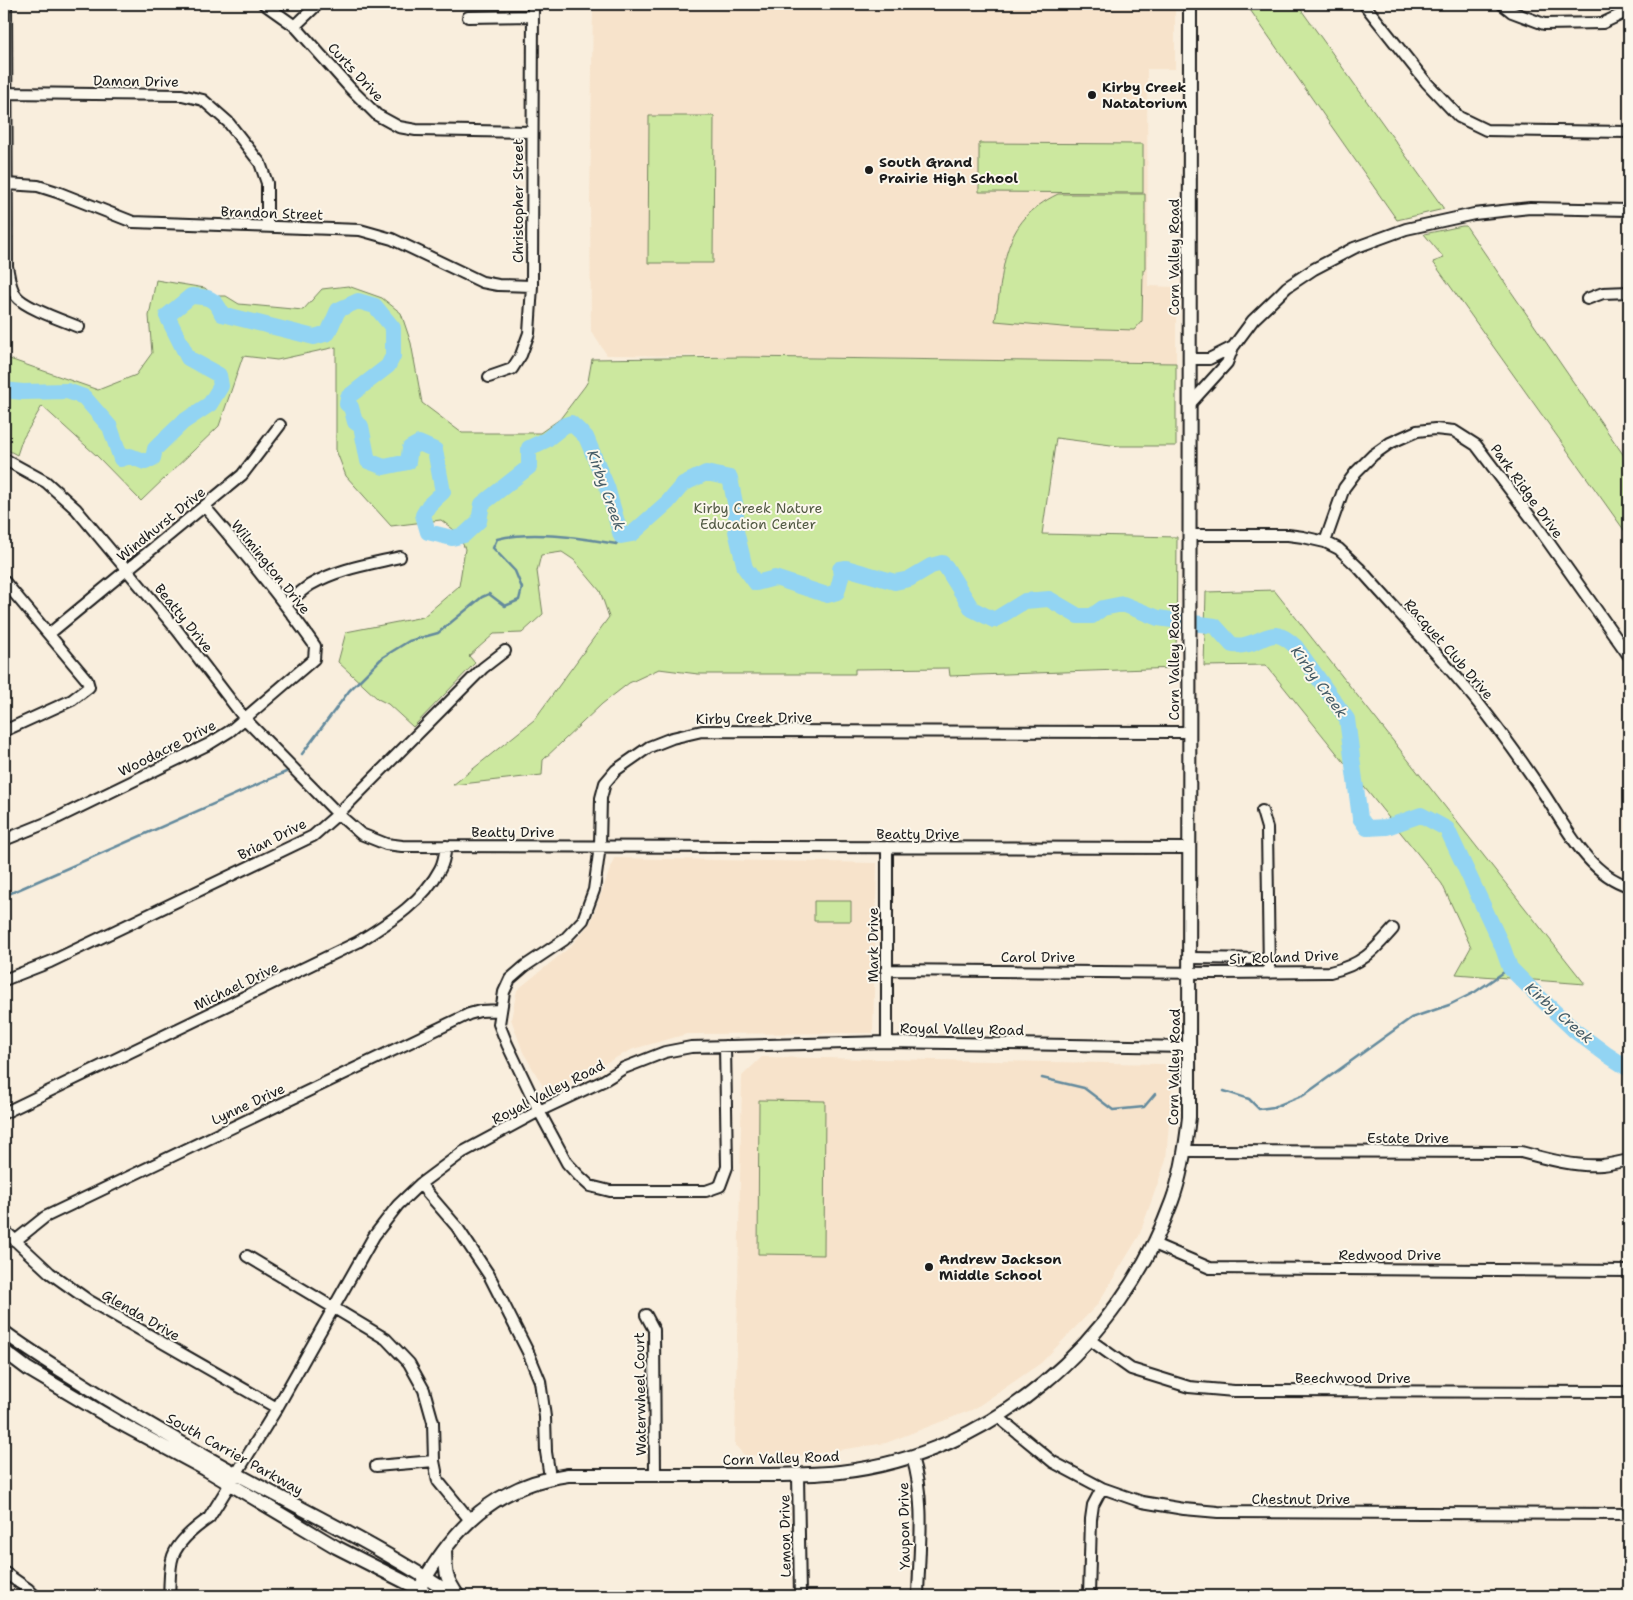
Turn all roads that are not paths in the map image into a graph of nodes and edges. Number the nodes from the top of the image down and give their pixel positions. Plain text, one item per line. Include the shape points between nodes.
1 (6, 4) edge
2 (264, 4) edge
3 (318, 4) edge
4 (533, 4) edge
5 (1190, 4) edge
6 (1364, 4) edge
7 (1502, 4) edge
8 (1629, 8) edge
9 (533, 16) junction
10 (468, 17) dead end
11 (295, 26) junction
12 (7, 93) junction
13 (532, 132) junction
14 (1629, 132) edge
15 (7, 184) junction
16 (1629, 210) edge
17 (267, 227) junction
18 (532, 286) junction
19 (1629, 292) edge
20 (1588, 299) dead end
21 (79, 327) dead end
22 (1233, 347) junction
23 (1189, 359) junction
24 (489, 377) dead end
25 (1189, 405) junction
26 (280, 425) dead end
27 (4, 459) edge
28 (204, 507) junction
29 (1189, 535) junction
30 (1325, 542) junction
31 (400, 557) dead end
32 (127, 570) junction
33 (4, 581) edge
34 (286, 605) junction
35 (49, 634) junction
36 (315, 646) joint
37 (505, 651) dead end
38 (1629, 656) edge
39 (244, 719) junction
40 (4, 731) edge
41 (1189, 732) junction
42 (1262, 812) dead end
43 (338, 814) junction
44 (4, 837) edge
45 (446, 846) junction
46 (600, 846) junction
47 (887, 847) junction
48 (1189, 848) junction
49 (1629, 886) edge
50 (1393, 929) dead end
51 (1190, 958) junction
52 (1268, 959) junction
53 (886, 970) junction
54 (1190, 972) junction
55 (1269, 973) junction
56 (4, 980) edge
57 (501, 1010) junction
58 (887, 1042) junction
59 (725, 1046) junction
60 (1189, 1047) junction
61 (539, 1111) junction
62 (4, 1113) edge
63 (1185, 1151) junction
64 (1629, 1160) edge
65 (420, 1184) junction
66 (4, 1230) edge
67 (15, 1241) junction
68 (1154, 1244) junction
69 (247, 1256) dead end
70 (1629, 1271) edge
71 (334, 1306) junction
72 (646, 1315) dead end
73 (4, 1332) edge
74 (1090, 1340) junction
75 (4, 1351) edge
76 (1629, 1392) edge
77 (277, 1408) junction
78 (998, 1417) junction
79 (912, 1457) junction
80 (434, 1461) junction
81 (376, 1466) dead end
82 (655, 1475) junction
83 (798, 1475) junction
84 (550, 1477) junction
85 (233, 1479) junction
86 (1102, 1488) junction
87 (1629, 1514) edge
88 (470, 1520) junction
89 (445, 1549) junction
90 (4, 1572) edge
91 (426, 1577) junction
92 (421, 1594) edge
93 (35, 1596) edge
94 (169, 1596) edge
95 (454, 1596) edge
96 (458, 1596) edge
97 (800, 1596) edge
98 (918, 1596) edge
99 (1089, 1596) edge

1 - 12 street
2 - 11 street, Curts Drive
3 - 11 street
4 - 9 street, Christopher Street
5 - 23 main road, Corn Valley Road
6 - 14 street via 1458,117 1486,130
7 - 8 street via 1512,12 1544,24 1603,23
9 - 10 street
9 - 13 street, Christopher Street
11 - 13 street, Curts Drive via 350,88 377,114 399,127
12 - 15 street
12 - 17 street, Damon Drive via 182,95 202,100 228,122 260,163 267,183
13 - 18 street, Christopher Street
15 - 17 street, Brandon Street via 38,186 58,192 133,222
15 - 21 street via 10,285 17,297 30,306
16 - 22 street via 1530,208 1474,214 1406,229 1354,248 1314,269 1277,297
17 - 18 street, Brandon Street via 360,230 392,239 482,282
18 - 24 street, Christopher Street via 530,333 522,355 512,369
19 - 20 street via 1603,292
22 - 23 street via 1210,360
22 - 25 street via 1227,363
23 - 25 main road, Corn Valley Road
25 - 29 main road, Corn Valley Road
26 - 28 street, Windhurst Drive via 242,475
27 - 32 street, Beatty Drive via 46,482 76,509
28 - 32 street, Windhurst Drive
28 - 34 street, Wilmington Drive
29 - 30 street, Racquet Club Drive via 1288,535
29 - 41 main road, Corn Valley Road
30 - 38 street, Park Ridge Drive via 1344,488 1373,454 1417,430 1454,431 1476,445
30 - 49 street, Racquet Club Drive via 1339,549 1359,568 1475,699 1588,858 1607,875
31 - 34 street via 324,578 308,586
32 - 35 street, Windhurst Drive
32 - 39 street, Beatty Drive
33 - 35 street
34 - 36 street, Wilmington Drive
35 - 40 street via 87,680 89,687 72,700
36 - 39 street, Woodacre Drive via 314,659
37 - 43 street, Brian Drive via 483,668
39 - 43 street, Beatty Drive
39 - 44 street, Woodacre Drive via 209,744 167,765 51,822
41 - 46 street, Kirby Creek Drive via 694,732 649,747 616,770 605,783 601,798
41 - 48 main road, Corn Valley Road
42 - 52 street via 1267,828
43 - 45 street, Beatty Drive via 361,834 386,844
43 - 56 street, Brian Drive via 312,836 50,962
45 - 46 street, Beatty Drive
45 - 62 street, Michael Drive via 441,868 427,888 397,917 358,942
46 - 47 street, Beatty Drive
46 - 57 street, Kirby Creek Drive via 594,890 582,920 564,940 510,979
47 - 48 street, Beatty Drive
47 - 53 street, Mark Drive
48 - 51 main road, Corn Valley Road
50 - 55 street, Sir Roland Drive via 1373,951 1348,968 1330,972
51 - 52 street, Sir Roland Drive
51 - 54 main road, Corn Valley Road
52 - 55 street
53 - 54 street, Carol Drive
53 - 58 street, Mark Drive
54 - 55 street, Sir Roland Drive
54 - 60 main road, Corn Valley Road
57 - 61 street, Kirby Creek Drive via 499,1024
57 - 67 street, Lynne Drive via 480,1011 460,1018 45,1217
58 - 59 street, Royal Valley Road
58 - 60 street, Royal Valley Road
59 - 61 street, Royal Valley Road via 665,1052 624,1068
59 - 61 street, Kirby Creek Drive via 726,1167 720,1186 706,1191 610,1191 590,1186 567,1163
60 - 63 main road, Corn Valley Road via 1190,1117
61 - 65 street, Royal Valley Road via 463,1152
63 - 64 street, Estate Drive via 1521,1152 1593,1166
63 - 68 main road, Corn Valley Road via 1173,1199
65 - 71 street, Royal Valley Road via 398,1205 374,1236
65 - 84 street via 457,1226 489,1275 528,1352 540,1381
66 - 67 street, Glenda Drive
67 - 77 street, Glenda Drive via 50,1273 88,1300
68 - 70 street, Redwood Drive via 1210,1268
68 - 74 main road, Corn Valley Road via 1128,1290
69 - 71 street
71 - 77 street, Royal Valley Road
71 - 80 street via 386,1339 409,1363 424,1390 433,1422
72 - 82 street, Waterwheel Court via 654,1330
73 - 85 main road, South Carrier Parkway
74 - 76 street, Beechwood Drive via 1131,1369 1189,1388
74 - 78 main road, Corn Valley Road via 1053,1377
75 - 85 main road, South Carrier Parkway via 114,1420
77 - 85 street, Royal Valley Road
78 - 79 main road, Corn Valley Road
78 - 86 street, Chestnut Drive via 1053,1462
79 - 83 main road, Corn Valley Road via 841,1472
79 - 98 street, Yaupon Drive via 921,1499
80 - 81 street
80 - 88 street via 438,1481
82 - 83 main road, Corn Valley Road
82 - 84 main road, Corn Valley Road
83 - 97 street, Lemon Drive
84 - 88 main road, Corn Valley Road via 512,1490
85 - 91 main road, South Carrier Parkway via 361,1538
85 - 92 main road, South Carrier Parkway via 336,1547
85 - 94 street, Royal Valley Road via 209,1518 194,1528 173,1556
86 - 87 street, Chestnut Drive via 1142,1502 1218,1512
86 - 99 street via 1090,1519
88 - 89 main road, Corn Valley Road
89 - 91 main road, Corn Valley Road
89 - 96 main road via 447,1579
90 - 93 street
91 - 92 main road, Corn Valley Road
91 - 95 main road, South Carrier Parkway

